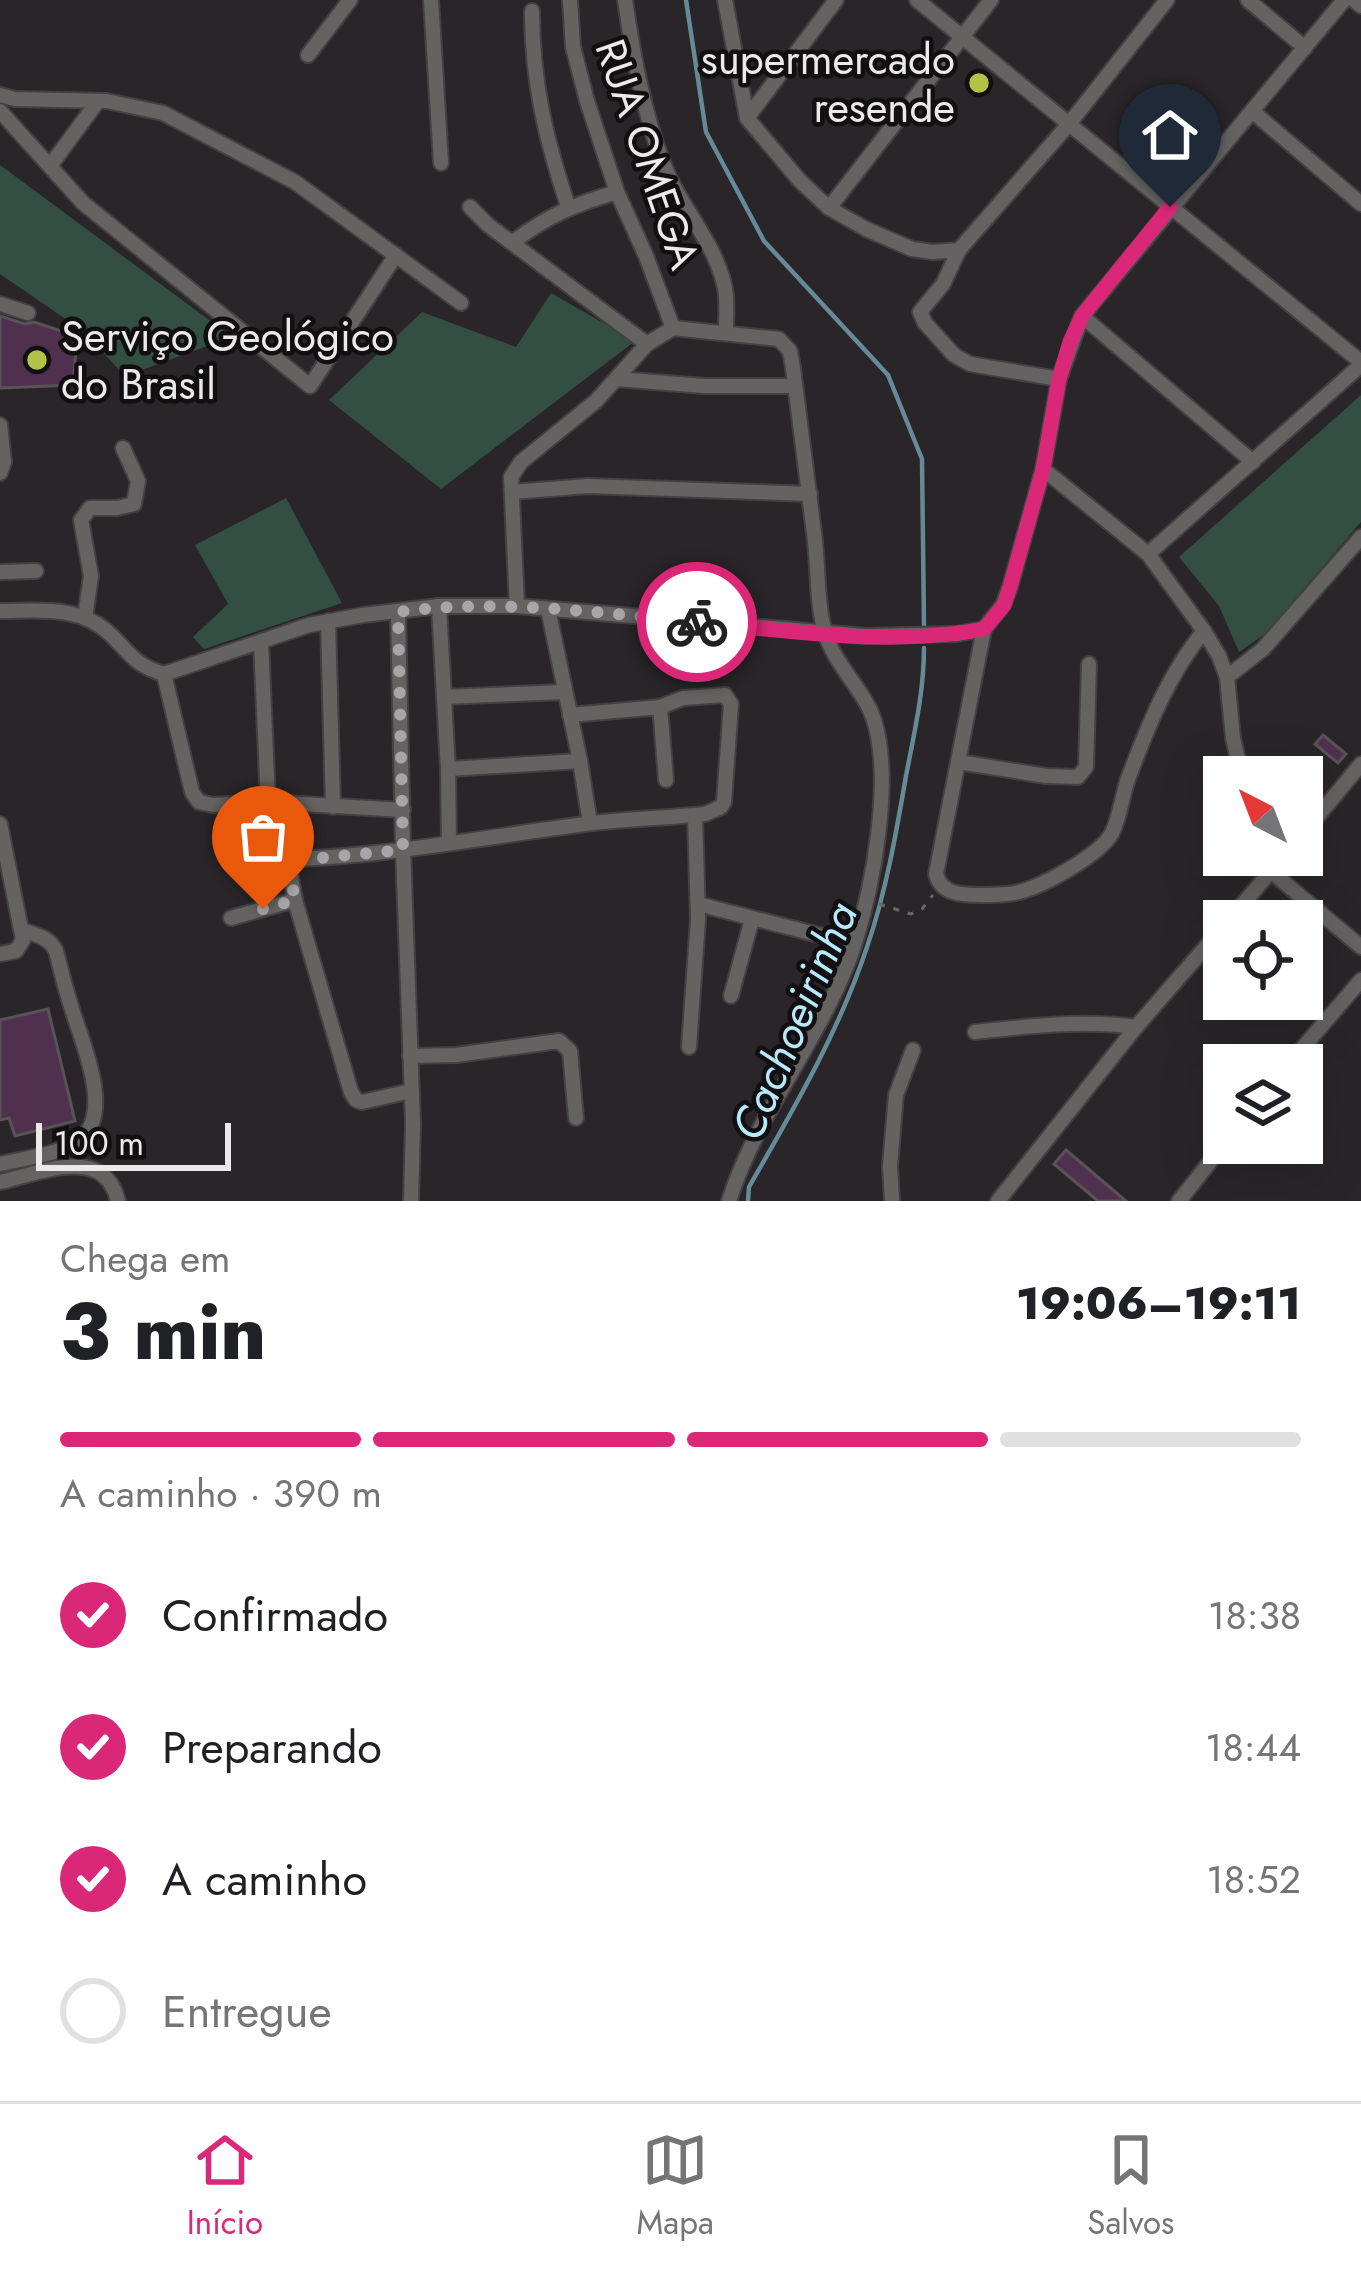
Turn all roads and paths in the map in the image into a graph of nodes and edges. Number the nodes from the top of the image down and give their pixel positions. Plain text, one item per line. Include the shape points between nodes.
1 (350, 0) edge
2 (430, 0) edge
3 (570, 0) edge
4 (625, 0) edge
5 (725, 0) edge
6 (836, 0) edge
7 (917, 0) edge
8 (991, 0) edge
9 (1167, 0) edge
10 (1248, 0) edge
11 (1344, 0) edge
12 (1354, 0) edge
13 (1361, 6) edge
14 (532, 11) dead end
15 (961, 36) junction
16 (1305, 47) junction
17 (308, 56) dead end
18 (0, 95) edge
19 (98, 101) junction
20 (0, 111) edge
21 (1252, 112) junction
22 (747, 118) junction
23 (1069, 124) junction
24 (441, 163) dead end
25 (50, 166) junction
26 (616, 191) junction
27 (1361, 204) edge
28 (568, 206) junction
29 (470, 207) dead end
30 (1170, 207) junction
31 (829, 208) junction
32 (512, 242) junction
33 (959, 250) junction
34 (396, 256) junction
35 (461, 303) dead end
36 (0, 304) edge
37 (28, 314) dead end
38 (1082, 316) junction
39 (673, 328) junction
40 (726, 332) junction
41 (646, 344) junction
42 (1361, 363) edge
43 (617, 379) junction
44 (1059, 379) junction
45 (795, 386) junction
46 (0, 425) edge
47 (123, 448) dead end
48 (1252, 462) junction
49 (1043, 469) junction
50 (0, 473) edge
51 (512, 492) junction
52 (810, 494) junction
53 (1361, 537) edge
54 (1148, 554) junction
55 (36, 571) dead end
56 (0, 572) edge
57 (439, 606) junction
58 (517, 606) junction
59 (548, 609) junction
60 (0, 610) edge
61 (398, 612) junction
62 (85, 617) junction
63 (328, 621) junction
64 (984, 629) junction
65 (1204, 631) junction
66 (825, 633) junction
67 (261, 642) junction
68 (1089, 664) dead end
69 (164, 674) junction
70 (1227, 676) junction
71 (564, 692) junction
72 (444, 697) junction
73 (660, 707) junction
74 (570, 716) junction
75 (1237, 756) edge
76 (580, 760) junction
77 (959, 762) junction
78 (1361, 764) edge
79 (448, 769) junction
80 (666, 780) dead end
81 (268, 802) junction
82 (333, 807) junction
83 (403, 810) junction
84 (1323, 810) edge
85 (695, 815) junction
86 (590, 823) junction
87 (0, 824) edge
88 (449, 843) junction
89 (403, 850) junction
90 (242, 860) dead end
91 (288, 861) junction
92 (1267, 876) edge
93 (1276, 876) edge
94 (940, 885) junction
95 (295, 900) junction
96 (1246, 900) edge
97 (698, 904) junction
98 (880, 904) dead end
99 (231, 918) dead end
100 (752, 919) junction
101 (22, 930) junction
102 (854, 944) junction
103 (1361, 946) edge
104 (1203, 950) edge
105 (0, 954) edge
106 (1361, 980) edge
107 (731, 996) dead end
108 (1136, 1027) junction
109 (975, 1032) dead end
110 (1306, 1044) edge
111 (689, 1046) dead end
112 (913, 1050) dead end
113 (410, 1056) junction
114 (411, 1091) junction
115 (576, 1118) dead end
116 (0, 1164) edge
117 (1208, 1164) edge
118 (0, 1182) edge
119 (118, 1201) edge
120 (411, 1201) edge
121 (729, 1201) edge
122 (892, 1201) edge
123 (998, 1201) edge
124 (1179, 1201) edge

1 - 17 street
2 - 24 street
3 - 26 street, RUA OMEGA via 573,47
4 - 40 street via 656,140 726,292
5 - 22 street
6 - 22 street
7 - 15 street
8 - 15 street
9 - 23 street
10 - 16 street
11 - 16 street
12 - 13 street
14 - 28 street via 535,84
15 - 23 street
15 - 31 street
16 - 21 street
18 - 19 street
19 - 25 street
19 - 34 street via 163,113 242,152
20 - 25 street
21 - 27 street
21 - 30 street
22 - 31 street
23 - 30 street
23 - 33 street
25 - 34 street via 83,203 310,386
26 - 28 street
26 - 39 street, RUA OMEGA
28 - 32 street
29 - 32 street
30 - 38 street
30 - 42 street
31 - 33 street via 912,250
32 - 41 street
33 - 44 street via 921,317 970,364
34 - 35 street
36 - 37 street
38 - 44 street
38 - 48 street
39 - 40 street
39 - 41 street
40 - 45 street via 779,339 790,351
41 - 43 street
42 - 48 street
43 - 45 street
43 - 51 street via 521,462
44 - 49 street
45 - 52 street
46 - 50 street
47 - 62 street via 138,481 134,504 90,508 81,520 91,576
48 - 54 street
49 - 54 street
49 - 64 street via 1004,605
51 - 52 street via 587,486
51 - 58 street
52 - 66 street
53 - 70 street via 1263,649
54 - 65 street
55 - 56 street
57 - 58 street
57 - 61 street
57 - 72 street
58 - 59 street
59 - 66 street
59 - 71 street
60 - 62 street
61 - 63 street
61 - 83 street
62 - 69 street via 145,668
63 - 67 street
63 - 82 street
64 - 66 street
64 - 77 street
65 - 70 street
65 - 94 street via 1176,671 1115,827 1100,846 1019,892 966,895
66 - 102 street via 873,716 881,752 878,836
67 - 69 street
67 - 81 street
68 - 77 street via 1086,767 1078,777
69 - 81 street via 199,802
70 - 75 street
71 - 72 street
71 - 74 street
72 - 79 street
73 - 74 street
73 - 80 street
73 - 85 street via 720,694 731,704 724,802
74 - 76 street
76 - 79 street
76 - 86 street
77 - 94 street
78 - 84 street
79 - 88 street
81 - 82 street
82 - 83 street
83 - 89 street
85 - 86 street
85 - 97 street
86 - 88 street
87 - 101 street
88 - 89 street
89 - 91 street
89 - 113 street
90 - 91 street
91 - 95 street
92 - 96 street
93 - 103 street
94 - 98 path via 911,914
95 - 99 street
95 - 114 street via 354,1097
97 - 100 street
97 - 111 street
100 - 102 street
100 - 107 street
101 - 105 street via 20,946
101 - 116 street via 56,951 95,1106 81,1139
102 - 121 street
104 - 108 street
106 - 110 street
108 - 109 street
108 - 123 street
112 - 122 street via 896,1095
113 - 114 street
113 - 115 street via 559,1041 570,1051
114 - 120 street
117 - 124 street
118 - 119 street via 69,1166 98,1169

